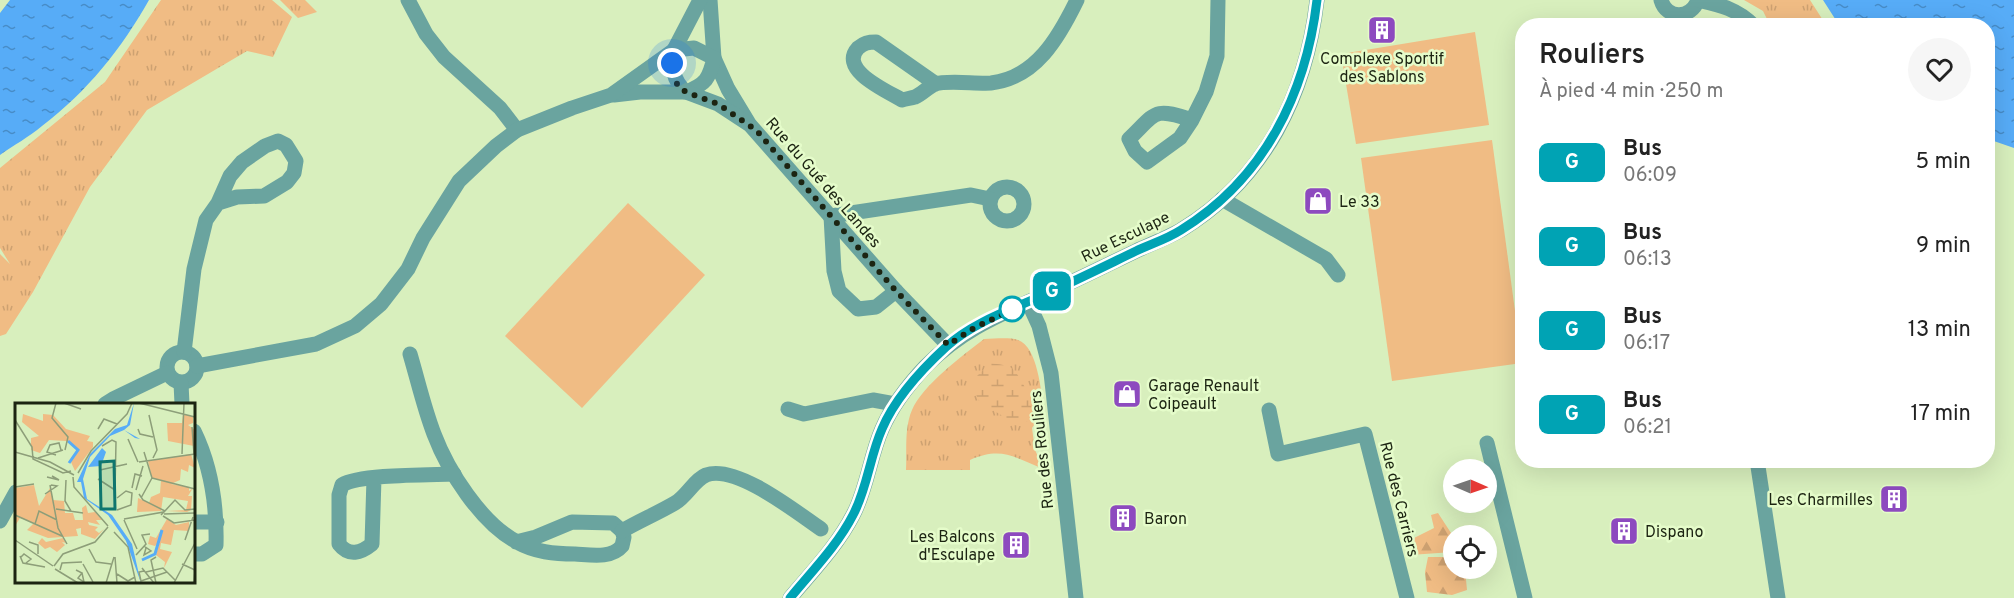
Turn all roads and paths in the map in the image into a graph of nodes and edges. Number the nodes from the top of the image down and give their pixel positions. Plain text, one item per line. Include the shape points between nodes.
1 (408, 0) edge
2 (700, 0) edge
3 (710, 0) edge
4 (1077, 0) edge
5 (1218, 0) edge
6 (1317, 0) edge
7 (1661, 0) edge
8 (1698, 0) edge
9 (1678, 18) edge
10 (1684, 18) edge
11 (1747, 18) edge
12 (674, 50) junction
13 (714, 58) junction
14 (936, 84) junction
15 (686, 92) junction
16 (611, 95) junction
17 (1192, 120) dead end
18 (750, 125) junction
19 (517, 130) junction
20 (990, 199) dead end
21 (1222, 199) junction
22 (218, 203) junction
23 (831, 216) junction
24 (858, 247) junction
25 (834, 271) junction
26 (1338, 275) dead end
27 (896, 291) junction
28 (1028, 302) junction
29 (948, 345) junction
30 (184, 352) junction
31 (410, 354) dead end
32 (197, 366) junction
33 (167, 373) junction
34 (181, 383) junction
35 (108, 403) edge
36 (182, 403) edge
37 (895, 404) junction
38 (788, 409) dead end
39 (1269, 410) dead end
40 (195, 434) edge
41 (1487, 443) dead end
42 (1757, 468) edge
43 (454, 474) junction
44 (374, 478) junction
45 (15, 494) edge
46 (0, 521) edge
47 (195, 522) edge
48 (217, 522) junction
49 (821, 529) dead end
50 (621, 531) junction
51 (516, 542) junction
52 (195, 554) edge
53 (790, 598) edge
54 (1076, 598) edge
55 (1407, 598) edge
56 (1526, 598) edge
57 (1778, 598) edge

1 - 19 street via 444,57 500,108
2 - 12 street
3 - 13 street
4 - 14 street via 1052,45 1026,70 992,83
5 - 17 street via 1217,56
6 - 21 street, Rue Esculape via 1313,34 1299,86 1270,144
7 - 9 street via 1665,9
8 - 10 street
8 - 11 street via 1726,6
12 - 13 street via 694,48
12 - 15 street via 673,75
12 - 16 street
13 - 15 street via 706,82
13 - 18 street
14 - 14 street via 902,100 858,73 853,54 868,42 876,42
15 - 16 street, Rue du Gué des Landes
15 - 18 street, Rue du Gué des Landes via 718,104
16 - 19 street
18 - 23 street, Rue du Gué des Landes
19 - 32 street via 459,181 408,269 381,304 355,326 316,344
20 - 23 street via 971,195
21 - 26 street via 1326,259
21 - 28 street, Rue Esculape via 1180,231
22 - 22 street via 230,176 242,162 265,146 278,141 286,145 296,161 288,182 264,196 237,197
22 - 30 street via 206,220 194,268
23 - 24 street, Rue du Gué des Landes
23 - 25 street
24 - 25 street via 840,260
24 - 27 street, Rue du Gué des Landes
25 - 27 street via 838,291 858,309 876,307
27 - 29 street, Rue du Gué des Landes
28 - 29 street, Rue Esculape
28 - 54 street, Rue des Rouliers via 1039,326 1051,373
29 - 37 street, Rue Esculape
30 - 32 street via 193,357
30 - 33 street via 170,358
31 - 43 street via 434,435
32 - 34 street via 195,376
33 - 34 street
33 - 35 street
34 - 36 street
37 - 38 street via 873,400 804,414
37 - 53 street, Rue Esculape via 881,430 854,513 841,536
39 - 55 street, Rue des Carriers via 1278,454 1365,434
40 - 48 street via 212,484
41 - 56 street
42 - 57 street
43 - 44 street
43 - 51 street via 494,526
44 - 44 street via 350,480 342,485 339,495 339,544 355,554 372,543
45 - 46 street
47 - 48 street
48 - 52 street via 216,545
49 - 50 street via 741,477 712,473 703,476 676,503
50 - 51 street via 613,523 572,522
50 - 51 street via 622,546 610,555 554,554

